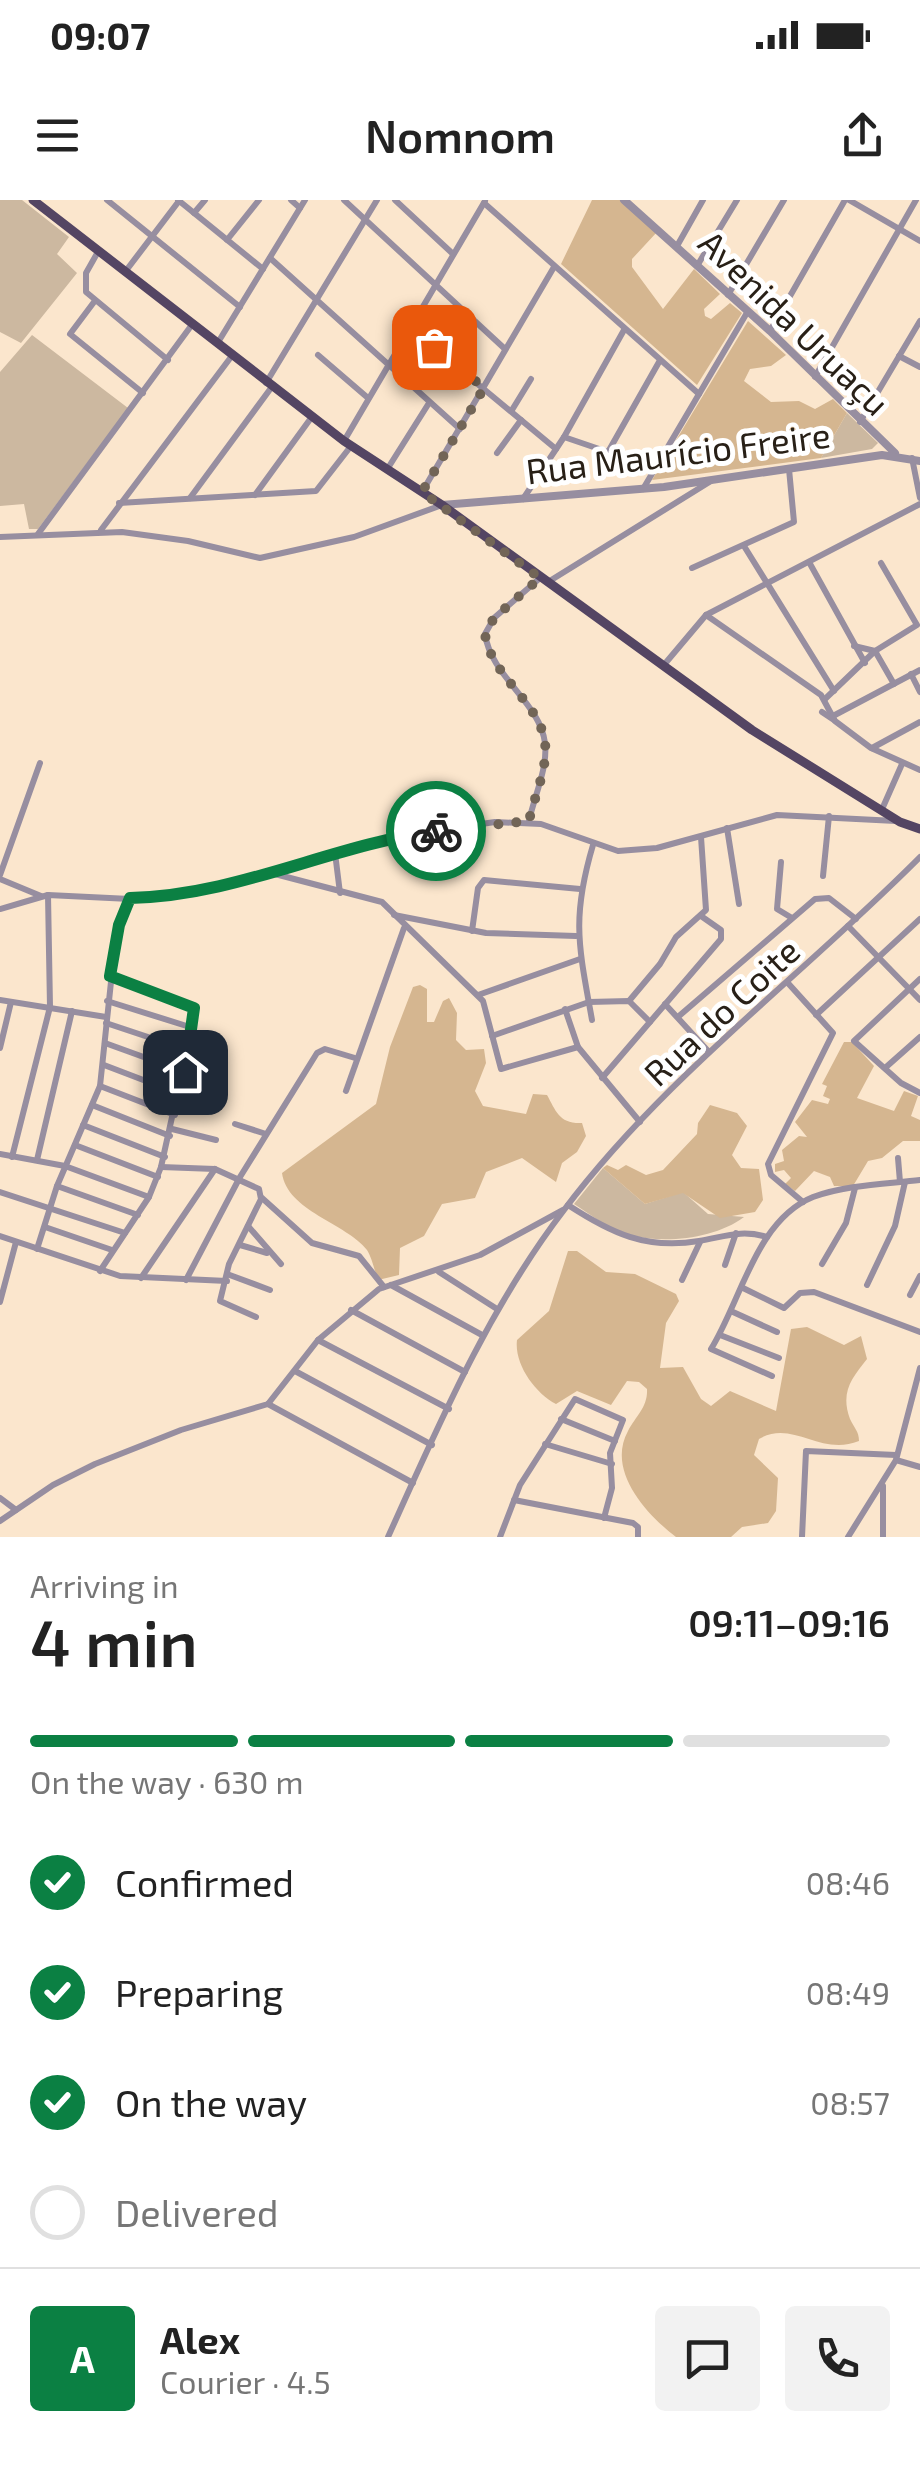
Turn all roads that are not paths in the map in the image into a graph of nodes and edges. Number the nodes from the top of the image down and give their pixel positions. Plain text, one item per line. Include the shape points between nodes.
1 (107, 200) edge
2 (178, 200) edge
3 (205, 200) edge
4 (259, 200) edge
5 (291, 200) edge
6 (344, 200) edge
7 (377, 200) edge
8 (395, 200) edge
9 (624, 200) edge
10 (703, 200) edge
11 (736, 200) edge
12 (784, 200) edge
13 (847, 200) edge
14 (916, 200) edge
15 (34, 201) edge
16 (485, 202) edge
17 (302, 204) edge
18 (194, 213) junction
19 (365, 220) junction
20 (899, 229) junction
21 (152, 236) junction
22 (227, 240) junction
23 (920, 241) edge
24 (676, 246) junction
25 (98, 250) junction
26 (454, 254) junction
27 (270, 258) junction
28 (554, 266) junction
29 (697, 266) junction
30 (263, 269) junction
31 (125, 272) junction
32 (435, 284) junction
33 (728, 294) junction
34 (315, 300) junction
35 (94, 302) junction
36 (240, 307) junction
37 (748, 312) junction
38 (920, 320) edge
39 (191, 326) junction
40 (409, 327) junction
41 (624, 330) junction
42 (770, 331) junction
43 (217, 345) junction
44 (505, 349) junction
45 (318, 355) dead end
46 (899, 356) junction
47 (231, 357) junction
48 (168, 360) junction
49 (659, 362) junction
50 (386, 366) junction
51 (920, 368) edge
52 (815, 377) junction
53 (531, 380) dead end
54 (268, 385) junction
55 (484, 388) junction
56 (143, 393) junction
57 (699, 394) junction
58 (368, 398) junction
59 (430, 403) junction
60 (512, 410) junction
61 (312, 418) junction
62 (522, 420) junction
63 (860, 422) junction
64 (460, 430) junction
65 (564, 437) junction
66 (347, 444) junction
67 (882, 444) junction
68 (556, 449) junction
69 (608, 452) junction
70 (497, 454) dead end
71 (899, 455) junction
72 (875, 456) junction
73 (916, 459) edge
74 (388, 468) junction
75 (656, 468) junction
76 (789, 469) junction
77 (711, 481) junction
78 (643, 489) junction
79 (422, 492) junction
80 (254, 496) junction
81 (523, 498) junction
82 (189, 499) junction
83 (920, 501) edge
84 (119, 504) junction
85 (442, 506) junction
86 (100, 531) junction
87 (38, 534) junction
88 (0, 536) edge
89 (744, 546) junction
90 (808, 562) junction
91 (881, 563) dead end
92 (692, 568) dead end
93 (543, 580) junction
94 (767, 583) junction
95 (706, 614) junction
96 (853, 645) junction
97 (875, 651) junction
98 (866, 663) junction
99 (662, 667) junction
100 (920, 670) edge
101 (911, 674) junction
102 (894, 684) junction
103 (834, 691) junction
104 (920, 692) edge
105 (825, 699) junction
106 (822, 712) dead end
107 (834, 718) junction
108 (920, 722) edge
109 (871, 748) junction
110 (40, 762) dead end
111 (902, 764) junction
112 (920, 770) edge
113 (883, 807) junction
114 (829, 816) junction
115 (529, 821) junction
116 (900, 822) junction
117 (727, 828) junction
118 (920, 829) edge
119 (701, 837) junction
120 (593, 845) junction
121 (335, 853) junction
122 (920, 857) edge
123 (781, 862) dead end
124 (274, 874) junction
125 (823, 876) dead end
126 (0, 877) edge
127 (580, 889) junction
128 (340, 893) junction
129 (45, 896) junction
130 (130, 898) junction
131 (740, 904) dead end
132 (0, 909) edge
133 (394, 915) junction
134 (702, 916) junction
135 (792, 918) junction
136 (856, 919) junction
137 (920, 919) edge
138 (848, 926) junction
139 (404, 928) junction
140 (472, 931) junction
141 (576, 936) junction
142 (879, 957) junction
143 (580, 959) junction
144 (110, 976) junction
145 (920, 979) edge
146 (787, 982) junction
147 (910, 988) junction
148 (478, 995) junction
149 (0, 1000) edge
150 (630, 1000) junction
151 (920, 1000) edge
152 (108, 1001) junction
153 (11, 1002) junction
154 (589, 1002) junction
155 (666, 1004) junction
156 (50, 1007) junction
157 (565, 1009) junction
158 (72, 1012) junction
159 (816, 1015) junction
160 (678, 1016) junction
161 (106, 1020) junction
162 (592, 1020) dead end
163 (650, 1022) junction
164 (192, 1028) junction
165 (492, 1036) junction
166 (920, 1037) edge
167 (105, 1044) junction
168 (916, 1045) edge
169 (578, 1047) junction
170 (0, 1048) edge
171 (190, 1051) junction
172 (710, 1052) junction
173 (355, 1058) junction
174 (104, 1065) junction
175 (886, 1068) junction
176 (185, 1072) junction
177 (602, 1078) junction
178 (100, 1086) junction
179 (346, 1091) dead end
180 (920, 1093) edge
181 (180, 1094) junction
182 (92, 1105) junction
183 (175, 1115) junction
184 (640, 1122) junction
185 (235, 1124) dead end
186 (83, 1125) junction
187 (171, 1132) junction
188 (266, 1134) junction
189 (216, 1140) dead end
190 (74, 1145) junction
191 (0, 1154) edge
192 (164, 1157) junction
193 (12, 1158) junction
194 (898, 1158) dead end
195 (37, 1160) junction
196 (65, 1166) junction
197 (162, 1167) junction
198 (214, 1168) junction
199 (240, 1177) junction
200 (158, 1178) junction
201 (920, 1180) edge
202 (902, 1182) junction
203 (57, 1186) junction
204 (855, 1188) junction
205 (0, 1192) edge
206 (149, 1197) junction
207 (262, 1198) junction
208 (802, 1202) junction
209 (51, 1207) junction
210 (566, 1207) junction
211 (138, 1216) junction
212 (248, 1226) junction
213 (45, 1227) junction
214 (736, 1232) junction
215 (125, 1233) junction
216 (0, 1236) edge
217 (767, 1237) junction
218 (700, 1241) junction
219 (16, 1242) junction
220 (240, 1245) junction
221 (36, 1250) junction
222 (112, 1250) junction
223 (269, 1254) junction
224 (281, 1264) dead end
225 (822, 1264) dead end
226 (725, 1265) dead end
227 (100, 1271) junction
228 (437, 1271) junction
229 (920, 1276) edge
230 (227, 1277) junction
231 (140, 1278) junction
232 (186, 1280) junction
233 (682, 1280) dead end
234 (2, 1283) edge
235 (867, 1285) dead end
236 (387, 1286) junction
237 (743, 1288) junction
238 (270, 1290) dead end
239 (910, 1295) dead end
240 (0, 1302) edge
241 (496, 1309) junction
242 (350, 1310) junction
243 (732, 1312) junction
244 (256, 1316) dead end
245 (778, 1332) dead end
246 (920, 1332) edge
247 (720, 1334) junction
248 (482, 1335) junction
249 (318, 1340) junction
250 (779, 1358) dead end
251 (920, 1368) edge
252 (294, 1372) junction
253 (465, 1372) junction
254 (772, 1376) dead end
255 (268, 1404) junction
256 (449, 1409) junction
257 (561, 1419) junction
258 (615, 1441) junction
259 (545, 1444) junction
260 (432, 1445) junction
261 (896, 1458) junction
262 (612, 1464) junction
263 (920, 1467) edge
264 (413, 1482) junction
265 (884, 1486) junction
266 (0, 1498) edge
267 (514, 1500) junction
268 (16, 1510) junction
269 (604, 1518) junction
270 (0, 1521) edge
271 (388, 1537) edge
272 (500, 1537) edge
273 (638, 1537) edge
274 (802, 1537) edge
275 (848, 1537) edge
276 (882, 1537) edge

1 - 21 street
2 - 18 street
2 - 21 street
3 - 18 street
4 - 22 street
5 - 17 street
6 - 19 street
7 - 19 street
8 - 26 street
9 - 24 street, Avenida Uruaçu
10 - 24 street
11 - 29 street
12 - 33 street
13 - 20 street
13 - 42 street
14 - 20 street
15 - 25 main road
16 - 26 street
16 - 28 street
17 - 27 street
18 - 22 street
19 - 32 street
19 - 34 street
20 - 23 street
20 - 52 street
21 - 31 street
21 - 36 street
22 - 30 street
24 - 29 street, Avenida Uruaçu
25 - 31 main road
25 - 35 street via 84,282
26 - 32 street
27 - 30 street
27 - 34 street
28 - 41 street
28 - 44 street
29 - 33 street, Avenida Uruaçu
30 - 36 street
31 - 39 main road
32 - 40 street
32 - 44 street
33 - 37 street, Avenida Uruaçu
34 - 50 street
34 - 54 street
35 - 48 street
35 - 56 street via 70,334
36 - 43 street
37 - 42 street, Avenida Uruaçu
37 - 57 street
38 - 46 street
39 - 43 main road
39 - 48 street
40 - 50 street
40 - 55 street
41 - 49 street
41 - 65 street
42 - 52 street, Avenida Uruaçu
43 - 47 main road
44 - 55 street
45 - 58 street
46 - 51 street
46 - 63 street
47 - 54 main road
47 - 84 street
48 - 56 street
49 - 57 street
49 - 69 street
50 - 58 street
50 - 59 street
52 - 63 street, Avenida Uruaçu
53 - 60 street
54 - 61 main road
54 - 82 street
55 - 60 street
55 - 64 street
56 - 87 street
57 - 75 street
58 - 66 street
59 - 64 street
59 - 74 street
60 - 62 street
61 - 66 main road
61 - 80 street
62 - 68 street
62 - 70 street
63 - 67 street, Avenida Uruaçu
64 - 79 street
65 - 68 street
65 - 69 street
66 - 74 main road
66 - 80 street via 320,490
67 - 71 street, Avenida Uruaçu
67 - 72 street, Avenida Uruaçu
68 - 81 street
69 - 75 street
71 - 72 street, Rua Maurício Freire
71 - 73 street, Rua Maurício Freire
72 - 76 street, Rua Maurício Freire
73 - 83 street
74 - 79 main road
75 - 78 street
76 - 77 street, Rua Maurício Freire
76 - 89 street via 795,518
77 - 78 street, Rua Maurício Freire
77 - 93 street
78 - 81 street, Rua Maurício Freire
79 - 85 main road
80 - 82 street
81 - 85 street, Rua Maurício Freire
82 - 84 street
83 - 90 street
84 - 86 street
85 - 86 street via 354,537 260,558
85 - 93 main road
86 - 87 street
87 - 88 street
89 - 92 street
89 - 94 street
90 - 94 street
90 - 96 street
91 - 97 street via 917,625
93 - 99 main road
93 - 115 street via 494,618 485,634 496,668 543,733 545,757
94 - 95 street
94 - 103 street
95 - 99 street
95 - 105 street
96 - 97 street
96 - 98 street
97 - 98 street
97 - 102 street
98 - 103 street
99 - 113 main road via 782,750
100 - 101 street
101 - 102 street
101 - 104 street
102 - 107 street
103 - 105 street
105 - 107 street
106 - 107 street
107 - 109 street
108 - 109 street
109 - 111 street
110 - 126 street
111 - 112 street
111 - 113 street
113 - 116 main road
114 - 116 street
114 - 117 street via 778,815
114 - 125 street
115 - 120 street
115 - 121 street via 405,835
116 - 118 main road
117 - 119 street
117 - 131 street
119 - 120 street via 636,851
119 - 134 street
120 - 127 street
121 - 124 street
121 - 128 street
122 - 136 street, Rua do Coite
123 - 135 street via 776,909
124 - 128 street
124 - 130 street via 194,894
126 - 129 street
127 - 140 street via 484,880
127 - 141 street
128 - 133 street via 376,899
129 - 130 street
129 - 132 street
129 - 156 street
130 - 144 street
133 - 139 street
133 - 140 street
134 - 150 street via 676,937
134 - 155 street via 721,930 721,939
135 - 136 street via 824,897
135 - 160 street
136 - 138 street, Rua do Coite
137 - 142 street
138 - 142 street
138 - 146 street, Rua do Coite
139 - 148 street
139 - 173 street
140 - 141 street
141 - 143 street
142 - 147 street
142 - 159 street
143 - 148 street
143 - 154 street
144 - 152 street
144 - 164 street via 194,1008
145 - 147 street
146 - 159 street
146 - 172 street, Rua do Coite
147 - 151 street
147 - 175 street via 854,1040
148 - 165 street
149 - 153 street
150 - 154 street
150 - 163 street
152 - 161 street
152 - 164 street
153 - 156 street
153 - 170 street
154 - 157 street
154 - 162 street
155 - 160 street
155 - 163 street
156 - 158 street
156 - 193 street
157 - 165 street
157 - 169 street
158 - 161 street
158 - 195 street
159 - 208 street via 833,1034 768,1164 771,1175
160 - 172 street
161 - 167 street
161 - 171 street
163 - 177 street
164 - 171 street
165 - 169 street via 501,1069
166 - 168 street
167 - 174 street
167 - 176 street
168 - 175 street
169 - 177 street
171 - 176 street
172 - 184 street, Rua do Coite
173 - 179 street
173 - 188 street via 320,1050
174 - 178 street
174 - 181 street
175 - 180 street
176 - 181 street
177 - 184 street
178 - 182 street
178 - 183 street
181 - 183 street
182 - 186 street
182 - 187 street
183 - 187 street
184 - 210 street, Rua do Coite
185 - 188 street
186 - 190 street
186 - 192 street
187 - 189 street
187 - 192 street
188 - 199 street
190 - 196 street
190 - 200 street
191 - 193 street
192 - 197 street
193 - 195 street
194 - 202 street
195 - 196 street
196 - 203 street
196 - 206 street
197 - 198 street
197 - 200 street
198 - 199 street
198 - 231 street
199 - 207 street
199 - 232 street
200 - 206 street
201 - 202 street
202 - 204 street
202 - 235 street via 894,1226
203 - 209 street
203 - 211 street
204 - 208 street
204 - 225 street via 846,1223
205 - 209 street
206 - 211 street
207 - 212 street
207 - 236 street via 312,1244 359,1256
208 - 217 street
209 - 213 street
209 - 215 street
210 - 218 street via 632,1240
210 - 228 street
210 - 241 street
211 - 215 street
212 - 220 street
212 - 223 street
213 - 221 street
213 - 222 street
214 - 217 street
214 - 218 street
214 - 226 street
215 - 222 street
216 - 219 street
217 - 237 street
218 - 233 street
219 - 221 street
219 - 234 street
220 - 223 street
220 - 230 street
221 - 227 street
222 - 227 street
223 - 224 street
227 - 231 street
228 - 236 street
228 - 241 street
229 - 239 street
230 - 232 street
230 - 238 street
230 - 244 street via 221,1304
231 - 232 street
234 - 240 street
236 - 242 street
236 - 248 street
237 - 243 street
237 - 246 street via 784,1308 800,1292 814,1292
241 - 248 street
242 - 249 street
242 - 253 street
243 - 245 street
243 - 247 street
247 - 250 street
247 - 254 street via 711,1349
248 - 253 street
249 - 252 street
249 - 256 street
251 - 261 street
252 - 255 street
252 - 260 street
253 - 256 street
255 - 264 street
255 - 268 street via 149,1441
256 - 260 street
257 - 258 street
257 - 258 street via 575,1399 607,1410 623,1420
257 - 259 street
258 - 262 street
259 - 262 street
259 - 267 street
260 - 264 street
261 - 263 street
261 - 265 street
261 - 274 street via 806,1451
262 - 269 street
264 - 271 street
265 - 275 street
265 - 276 street
266 - 268 street
267 - 269 street
267 - 272 street
268 - 270 street
269 - 273 street via 636,1524

